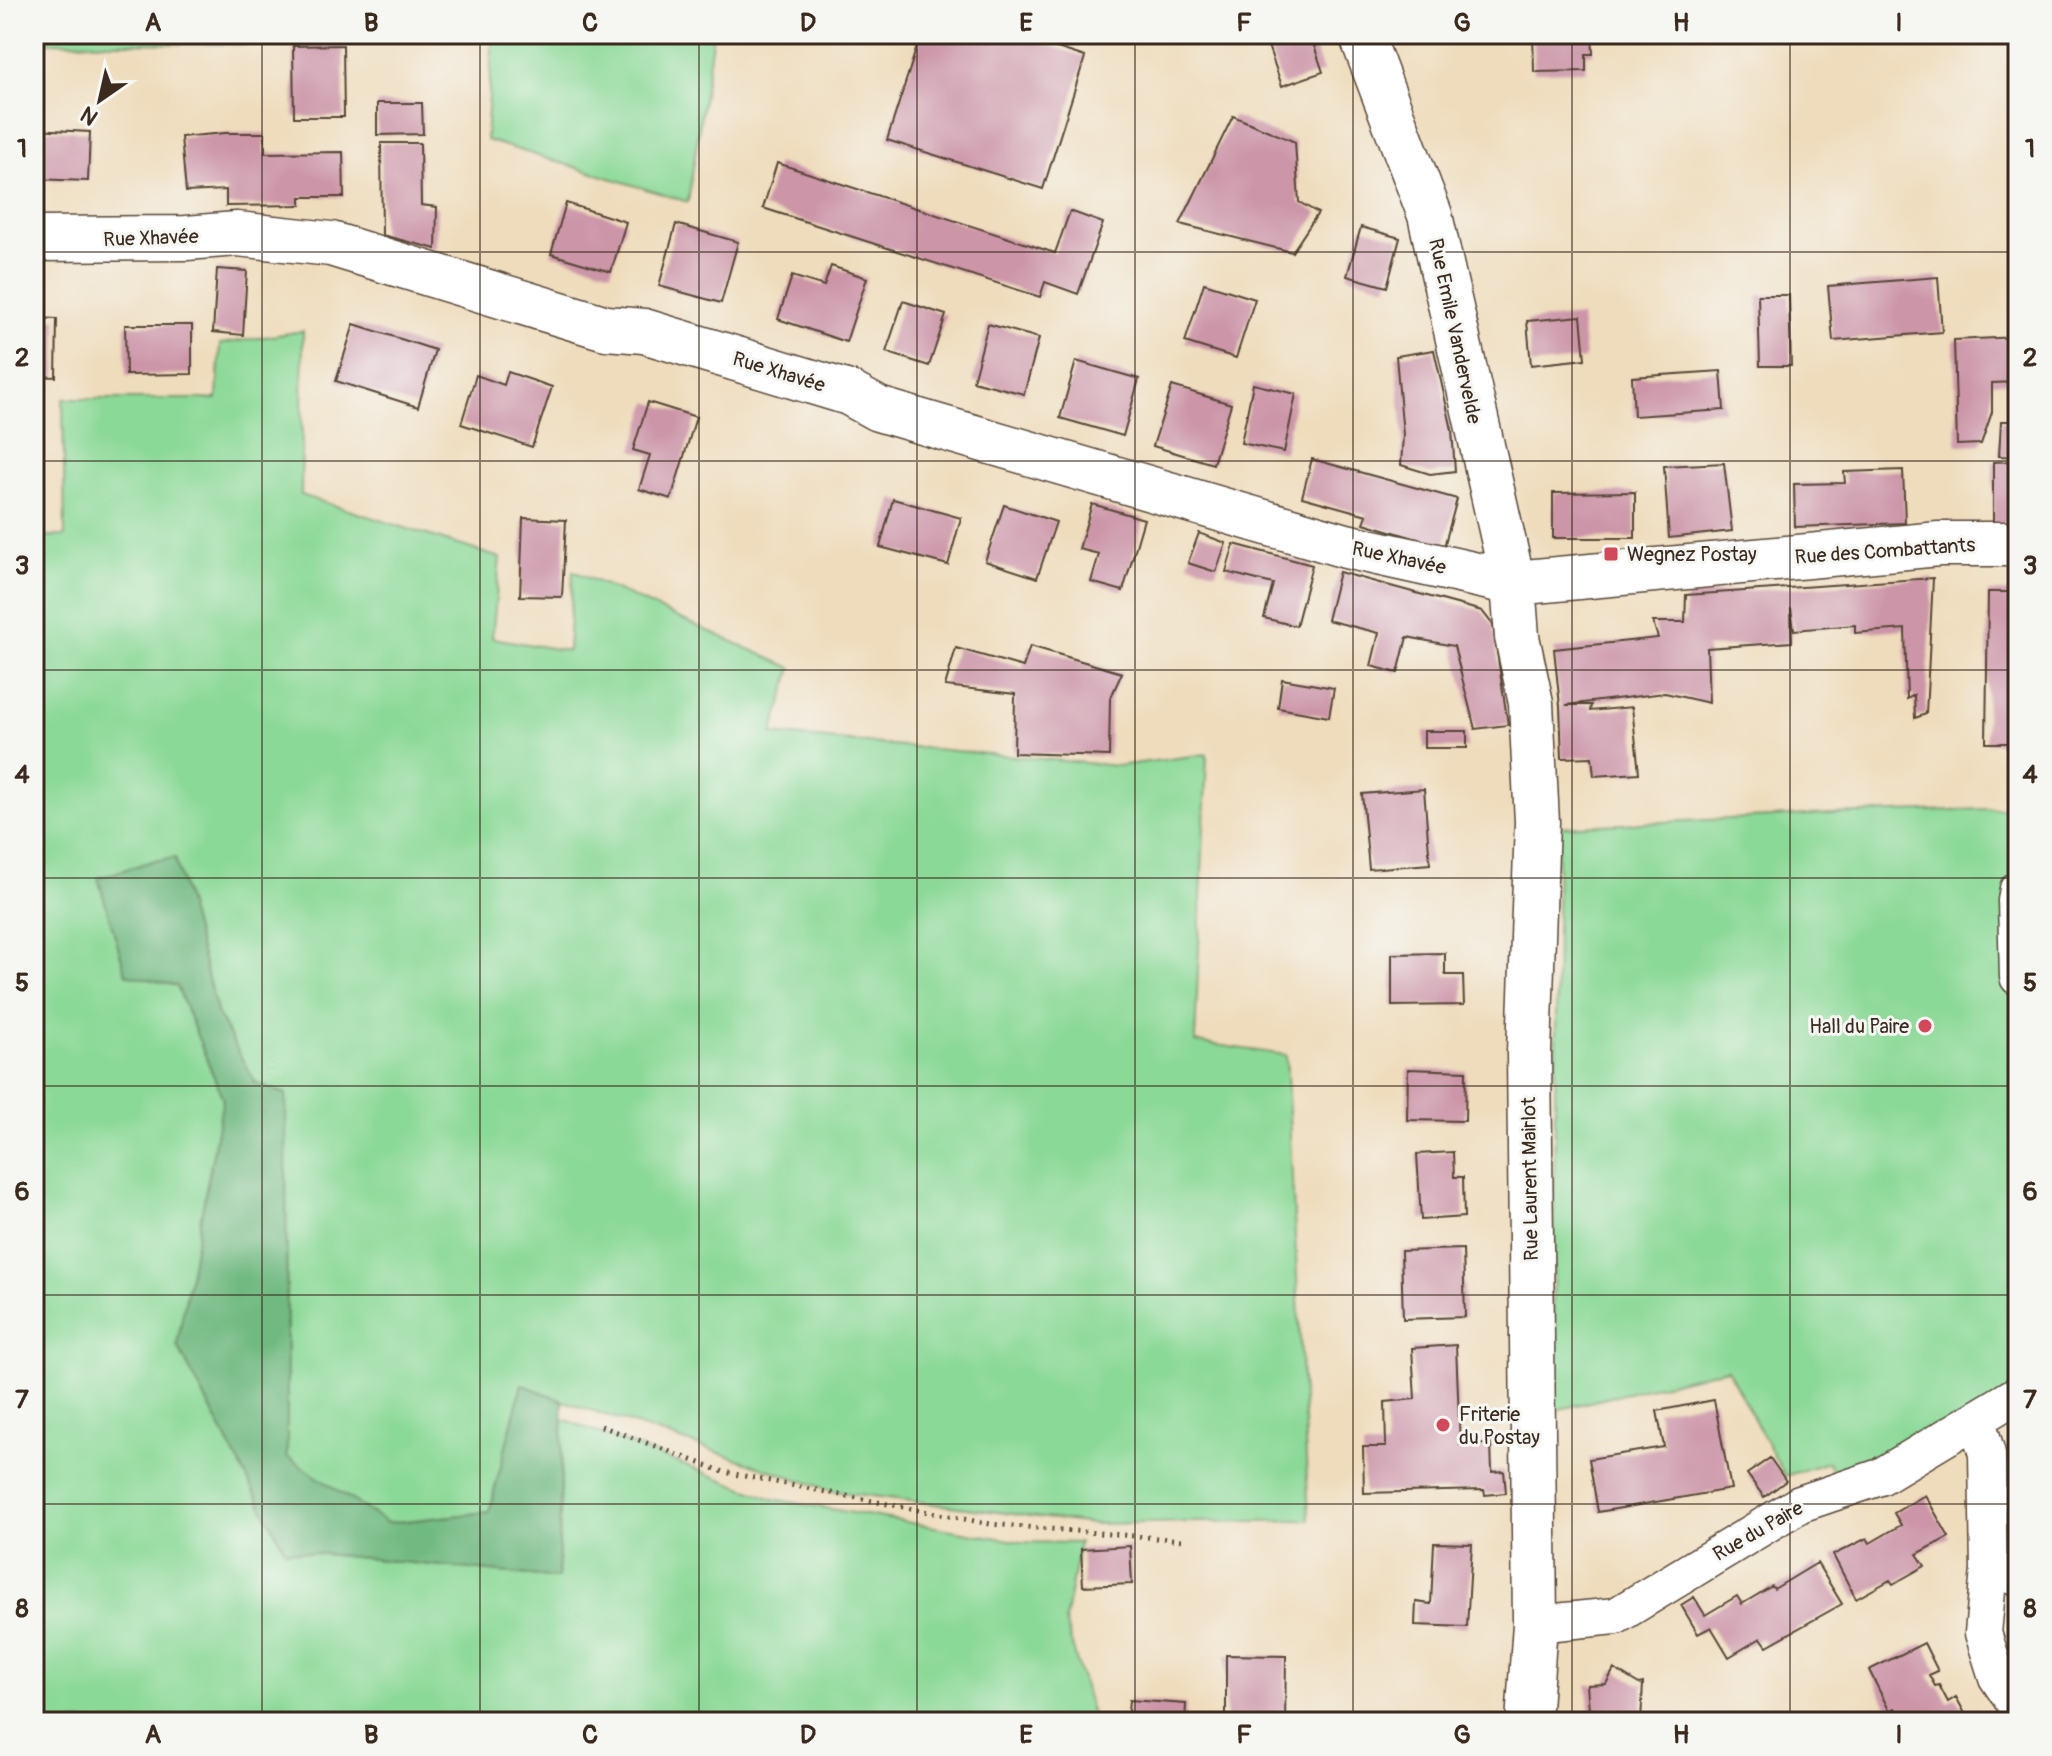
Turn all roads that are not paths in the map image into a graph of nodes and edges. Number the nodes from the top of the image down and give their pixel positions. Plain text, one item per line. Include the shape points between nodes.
1 (1361, 34) edge
2 (34, 239) edge
3 (2018, 544) edge
4 (1513, 583) junction
5 (1517, 637) joint
6 (2018, 889) edge
7 (2018, 977) edge
8 (2018, 1394) edge
9 (1977, 1420) junction
10 (2003, 1574) edge
11 (1535, 1624) junction
12 (2018, 1708) edge
13 (1528, 1722) edge

1 - 4 street, Rue Emile Vandervelde via 1430,215
2 - 4 street, Rue Xhavée via 237,234 331,244 606,328 644,331 849,393 878,409 1346,546
3 - 4 street, Rue des Combattants via 1939,544
4 - 5 street, Rue Emile Vandervelde
5 - 11 street, Rue Laurent Mairlot via 1531,703 1537,822 1529,1053
6 - 7 street
8 - 9 street, Rue du Paire
9 - 10 street via 1987,1454
9 - 11 street, Rue du Paire via 1880,1477 1800,1504 1616,1616
10 - 12 street via 1983,1633 1997,1677
11 - 13 street, Rue Laurent Mairlot

